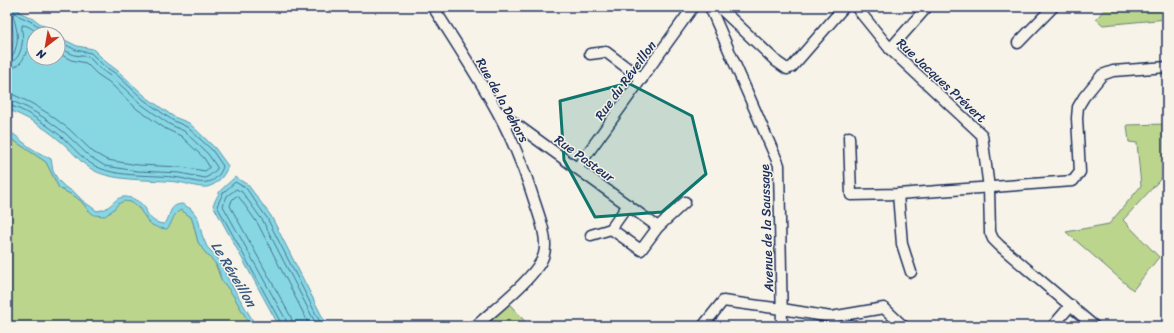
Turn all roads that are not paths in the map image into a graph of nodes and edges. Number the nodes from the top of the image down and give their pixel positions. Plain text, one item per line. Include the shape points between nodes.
1 (433, 7) edge
2 (693, 7) edge
3 (710, 7) edge
4 (719, 7) edge
5 (844, 7) edge
6 (856, 7) edge
7 (927, 7) edge
8 (1052, 7) edge
9 (1018, 43) dead end
10 (890, 49) junction
11 (590, 54) dead end
12 (1167, 67) edge
13 (642, 79) junction
14 (497, 111) junction
15 (849, 136) dead end
16 (577, 168) junction
17 (989, 188) junction
18 (898, 194) junction
19 (685, 202) dead end
20 (628, 205) junction
21 (658, 227) junction
22 (611, 228) junction
23 (591, 235) dead end
24 (911, 272) dead end
25 (1071, 305) junction
26 (782, 309) junction
27 (476, 326) edge
28 (703, 326) edge
29 (782, 326) edge
30 (903, 326) edge
31 (1053, 326) edge
32 (1094, 326) edge

1 - 14 street, Rue de la Dehors
2 - 13 street, Rue du Réveillon
3 - 26 street, Avenue de la Saussaye via 779,164
4 - 5 street via 787,69 792,68
6 - 10 street, Rue Jacques Prévert
7 - 10 street
8 - 9 street
10 - 17 street, Rue Jacques Prévert via 982,135
11 - 13 street via 606,52
12 - 17 street via 1113,71 1102,76 1084,96 1078,107 1077,118 1080,172 1073,181
13 - 16 street, Rue du Réveillon
14 - 16 street, Rue Pasteur
14 - 27 street, Rue de la Dehors via 522,162 546,241 544,254 530,276
15 - 18 street via 851,195
16 - 20 street, Rue Pasteur
17 - 18 street
17 - 25 street, Rue Jacques Prévert via 990,232 993,239
18 - 24 street via 902,244
19 - 21 street
20 - 21 street, Rue Pasteur
20 - 22 street
21 - 22 street via 641,250
22 - 23 street
25 - 31 street
25 - 32 street, Rue Jacques Prévert
26 - 28 street via 723,301
26 - 29 street, Avenue de la Saussaye
26 - 30 street via 831,317 884,308

